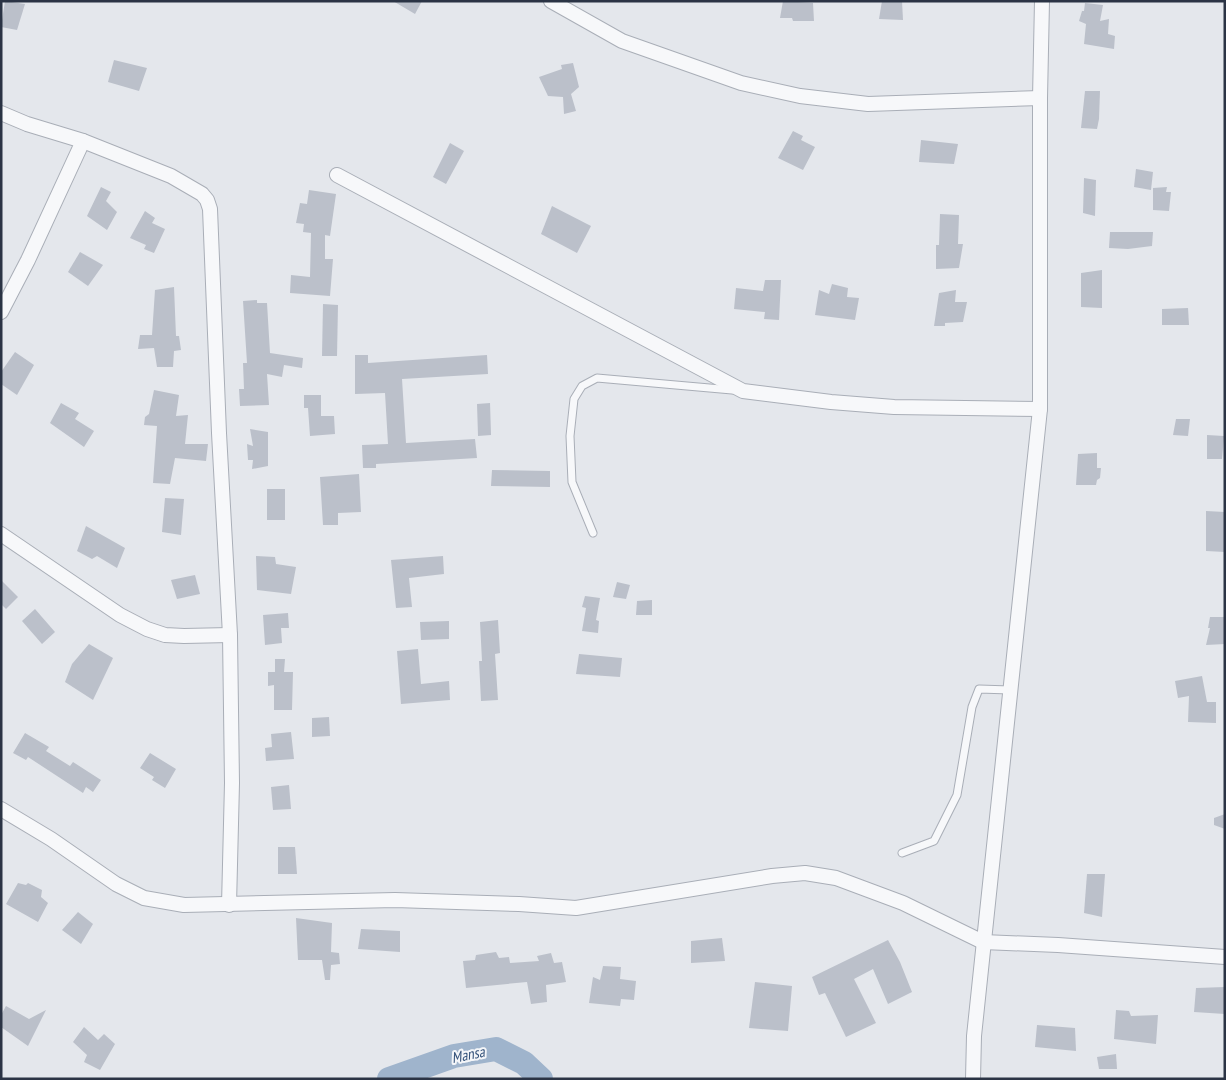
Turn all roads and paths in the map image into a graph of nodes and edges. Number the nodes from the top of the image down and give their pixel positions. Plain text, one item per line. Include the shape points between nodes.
1 (550, 1) edge
2 (1042, 1) edge
3 (1040, 98) junction
4 (1, 112) edge
5 (83, 141) junction
6 (338, 175) dead end
7 (1, 312) edge
8 (743, 391) junction
9 (1040, 409) junction
10 (593, 533) dead end
11 (1, 534) edge
12 (230, 635) junction
13 (1010, 690) junction
14 (1, 809) edge
15 (902, 852) dead end
16 (229, 905) junction
17 (983, 942) junction
18 (1225, 957) edge
19 (974, 1079) edge

1 - 3 street via 622,41 741,83 800,96 868,104
2 - 3 street
3 - 9 street
4 - 5 street via 26,124
5 - 7 street
5 - 12 street via 171,176 202,194 210,209
6 - 8 street
8 - 9 street via 894,407
8 - 10 lane via 597,378 582,386 574,399 570,436 572,482
9 - 13 street
11 - 12 street via 120,615 148,630 165,635
12 - 16 street via 232,783
13 - 15 lane via 979,689 972,708 957,795 934,840
13 - 17 street
14 - 16 street via 116,884 144,898 184,905
16 - 17 street via 396,900 576,908 754,879 805,874 836,878 903,903
17 - 18 street
17 - 19 street via 974,1036

